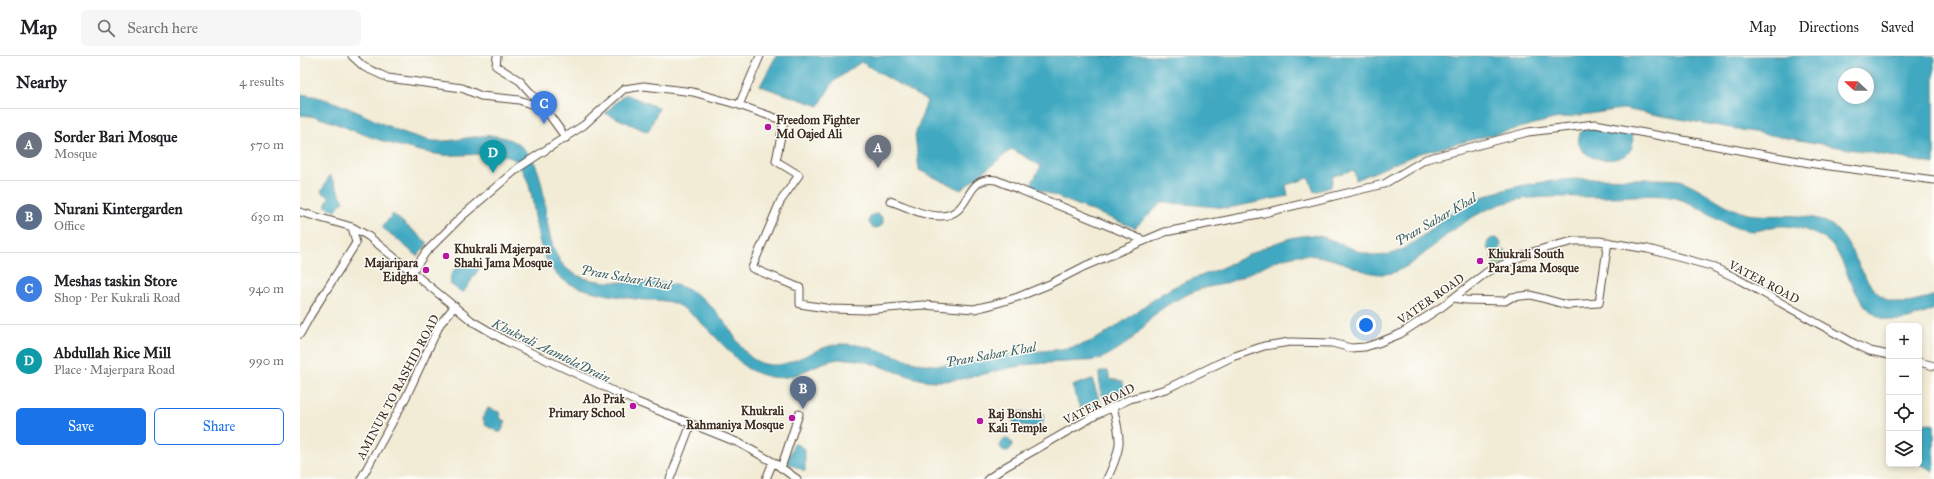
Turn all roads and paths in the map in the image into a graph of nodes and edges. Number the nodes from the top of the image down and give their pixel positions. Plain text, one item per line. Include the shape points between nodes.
1 (352, 56) edge
2 (497, 56) edge
3 (760, 56) edge
4 (739, 106) junction
5 (545, 109) junction
6 (566, 138) junction
7 (1934, 180) edge
8 (890, 201) dead end
9 (300, 212) edge
10 (352, 227) junction
11 (1143, 240) junction
12 (1608, 242) junction
13 (412, 272) junction
14 (1454, 298) junction
15 (454, 307) junction
16 (300, 334) edge
17 (1886, 354) edge
18 (1922, 363) edge
19 (1934, 366) edge
20 (1113, 407) junction
21 (799, 414) dead end
22 (691, 424) junction
23 (773, 462) junction
24 (781, 468) junction
25 (361, 479) edge
26 (670, 479) edge
27 (766, 479) edge
28 (797, 479) edge
29 (988, 479) edge
30 (1107, 479) edge

1 - 5 street via 364,67 388,78 462,88 481,96 519,100
2 - 5 street via 496,66 520,81
3 - 4 street
4 - 6 street via 693,92 644,86 624,89
4 - 11 street via 784,121 776,161 800,175 780,202 752,268 800,288 800,304 832,309 865,310 923,305 974,309 1018,297
5 - 6 street
6 - 13 street via 518,168 461,217 426,252
7 - 11 street via 1815,164 1595,124 1528,132 1426,159 1384,184 1264,213 1165,232
8 - 11 street via 924,214 941,216 955,213 981,180 996,180
9 - 10 street
10 - 13 street via 368,236
10 - 16 street via 356,243
12 - 14 street, VATER ROAD via 1574,241 1529,253 1486,272
12 - 14 street via 1600,302 1567,305 1531,295 1512,297 1505,301
12 - 17 street, VATER ROAD via 1648,249 1711,266 1855,344
13 - 15 street
14 - 20 street, VATER ROAD via 1400,334 1378,343 1351,348 1332,343 1290,342 1264,346 1232,357 1166,389 1144,394
15 - 22 street via 506,341 637,402
15 - 25 street, AMINUR TO RASHID ROAD via 440,324 406,397
18 - 19 street
20 - 29 street, VATER ROAD via 1073,427
20 - 30 street via 1120,433 1120,444
21 - 24 street
22 - 23 street via 739,443
22 - 26 street
23 - 24 street
23 - 27 street
24 - 28 street

